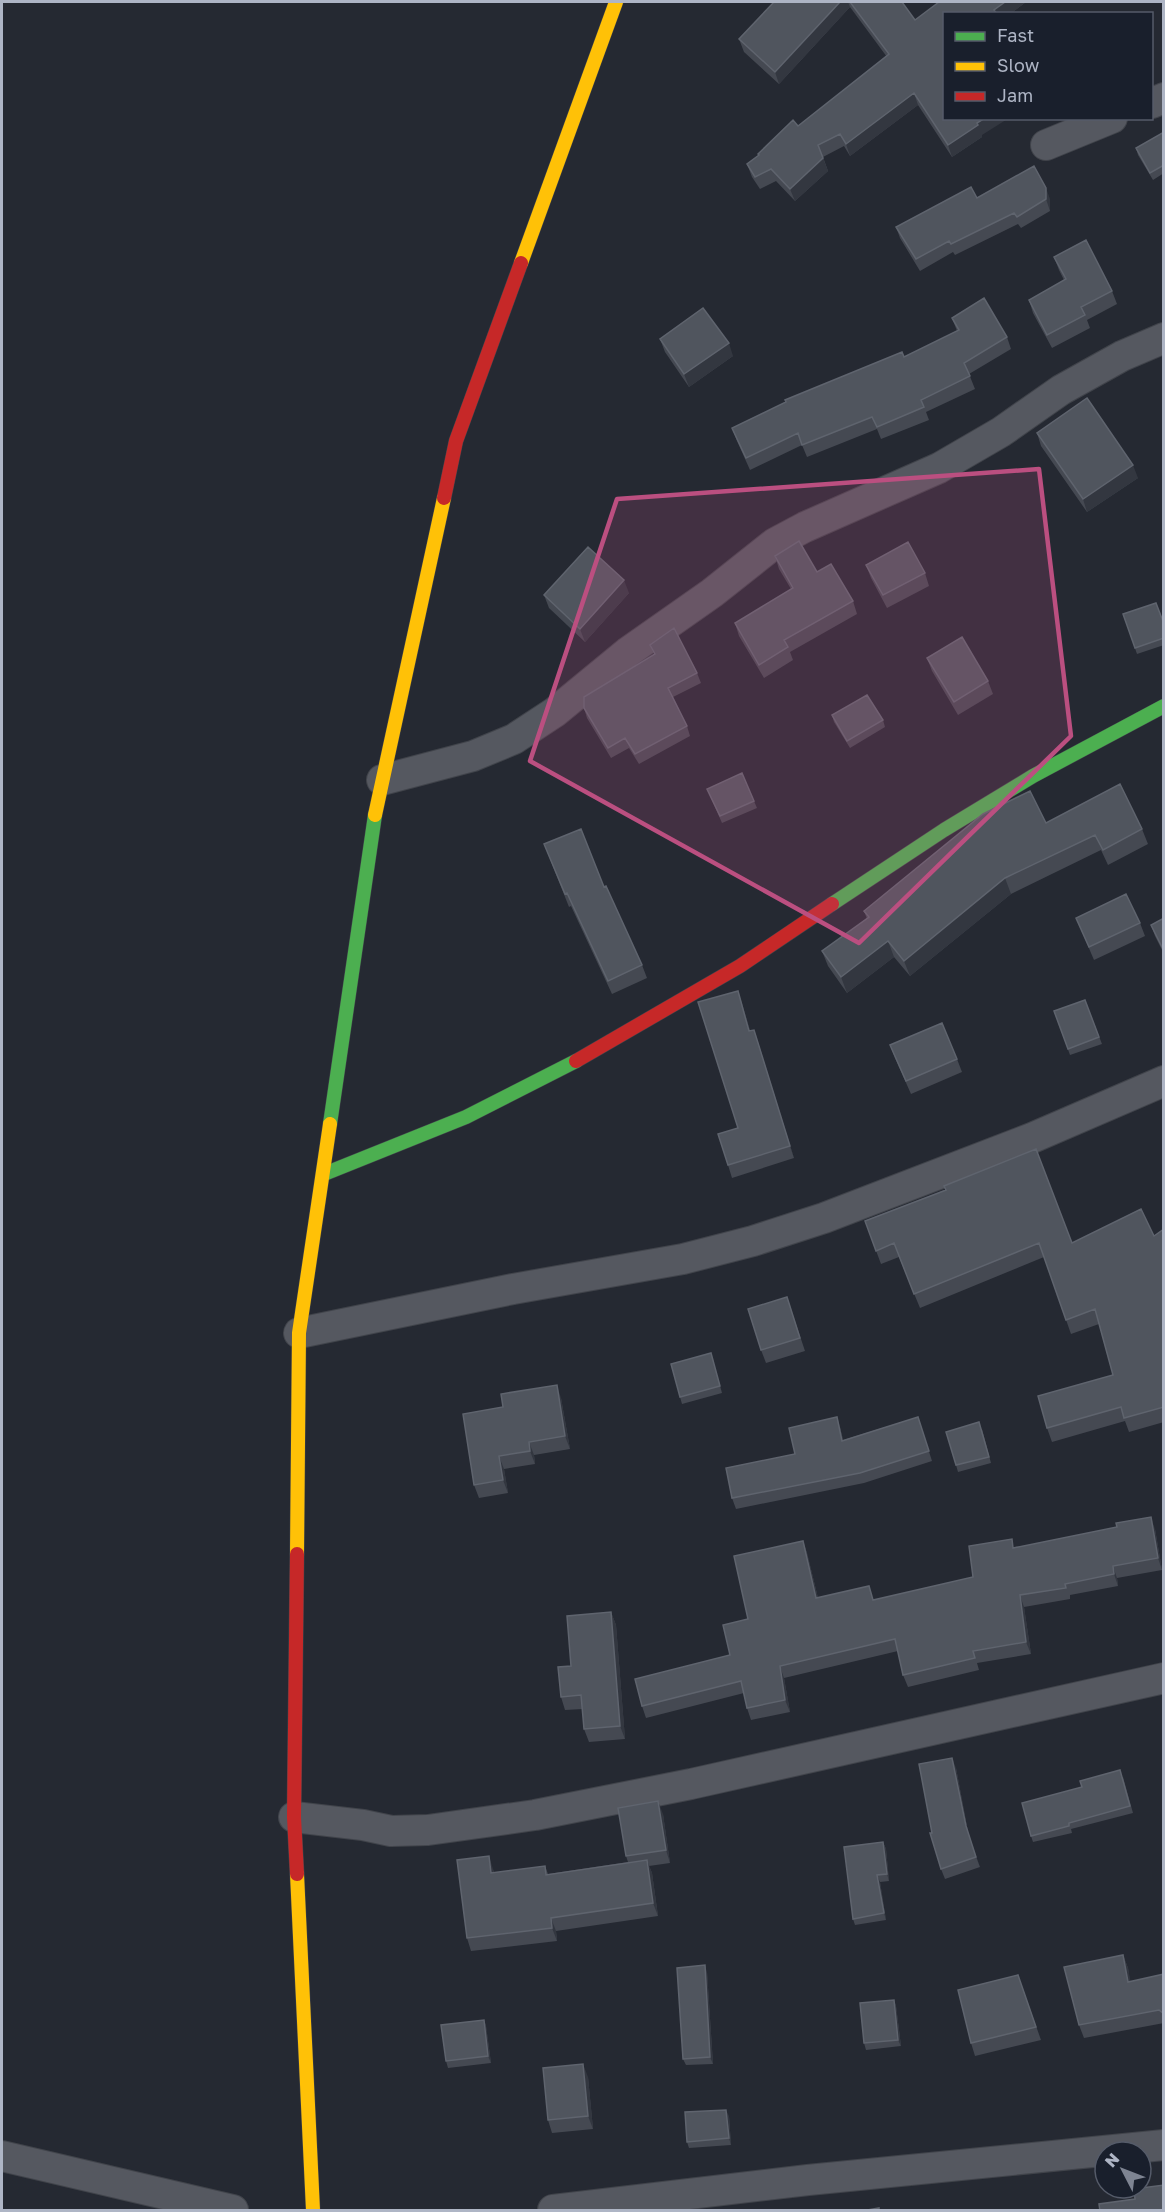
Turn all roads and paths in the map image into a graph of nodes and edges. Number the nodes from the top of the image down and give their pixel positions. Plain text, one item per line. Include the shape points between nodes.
1 (616, 2) edge
2 (1107, 120) edge
3 (1046, 145) dead end
4 (1164, 338) edge
5 (1164, 706) edge
6 (382, 780) junction
7 (1164, 1081) edge
8 (324, 1174) junction
9 (299, 1333) junction
10 (1164, 1678) edge
11 (294, 1817) junction
12 (1164, 2145) edge
13 (2, 2156) edge
14 (234, 2211) edge
15 (314, 2211) edge
16 (553, 2211) edge

1 - 6 main road via 456,441
2 - 3 street
4 - 6 street via 1061,390 1001,432 939,468 775,543 628,652 555,712 514,739 473,756
5 - 8 main road via 1033,776 740,966 584,1057 466,1117
6 - 8 main road
7 - 9 street via 1032,1138 824,1218 753,1241 683,1259
8 - 9 main road
9 - 11 main road
10 - 11 street via 535,1815 429,1830 391,1831
11 - 15 main road
12 - 16 street via 808,2180
13 - 14 street

